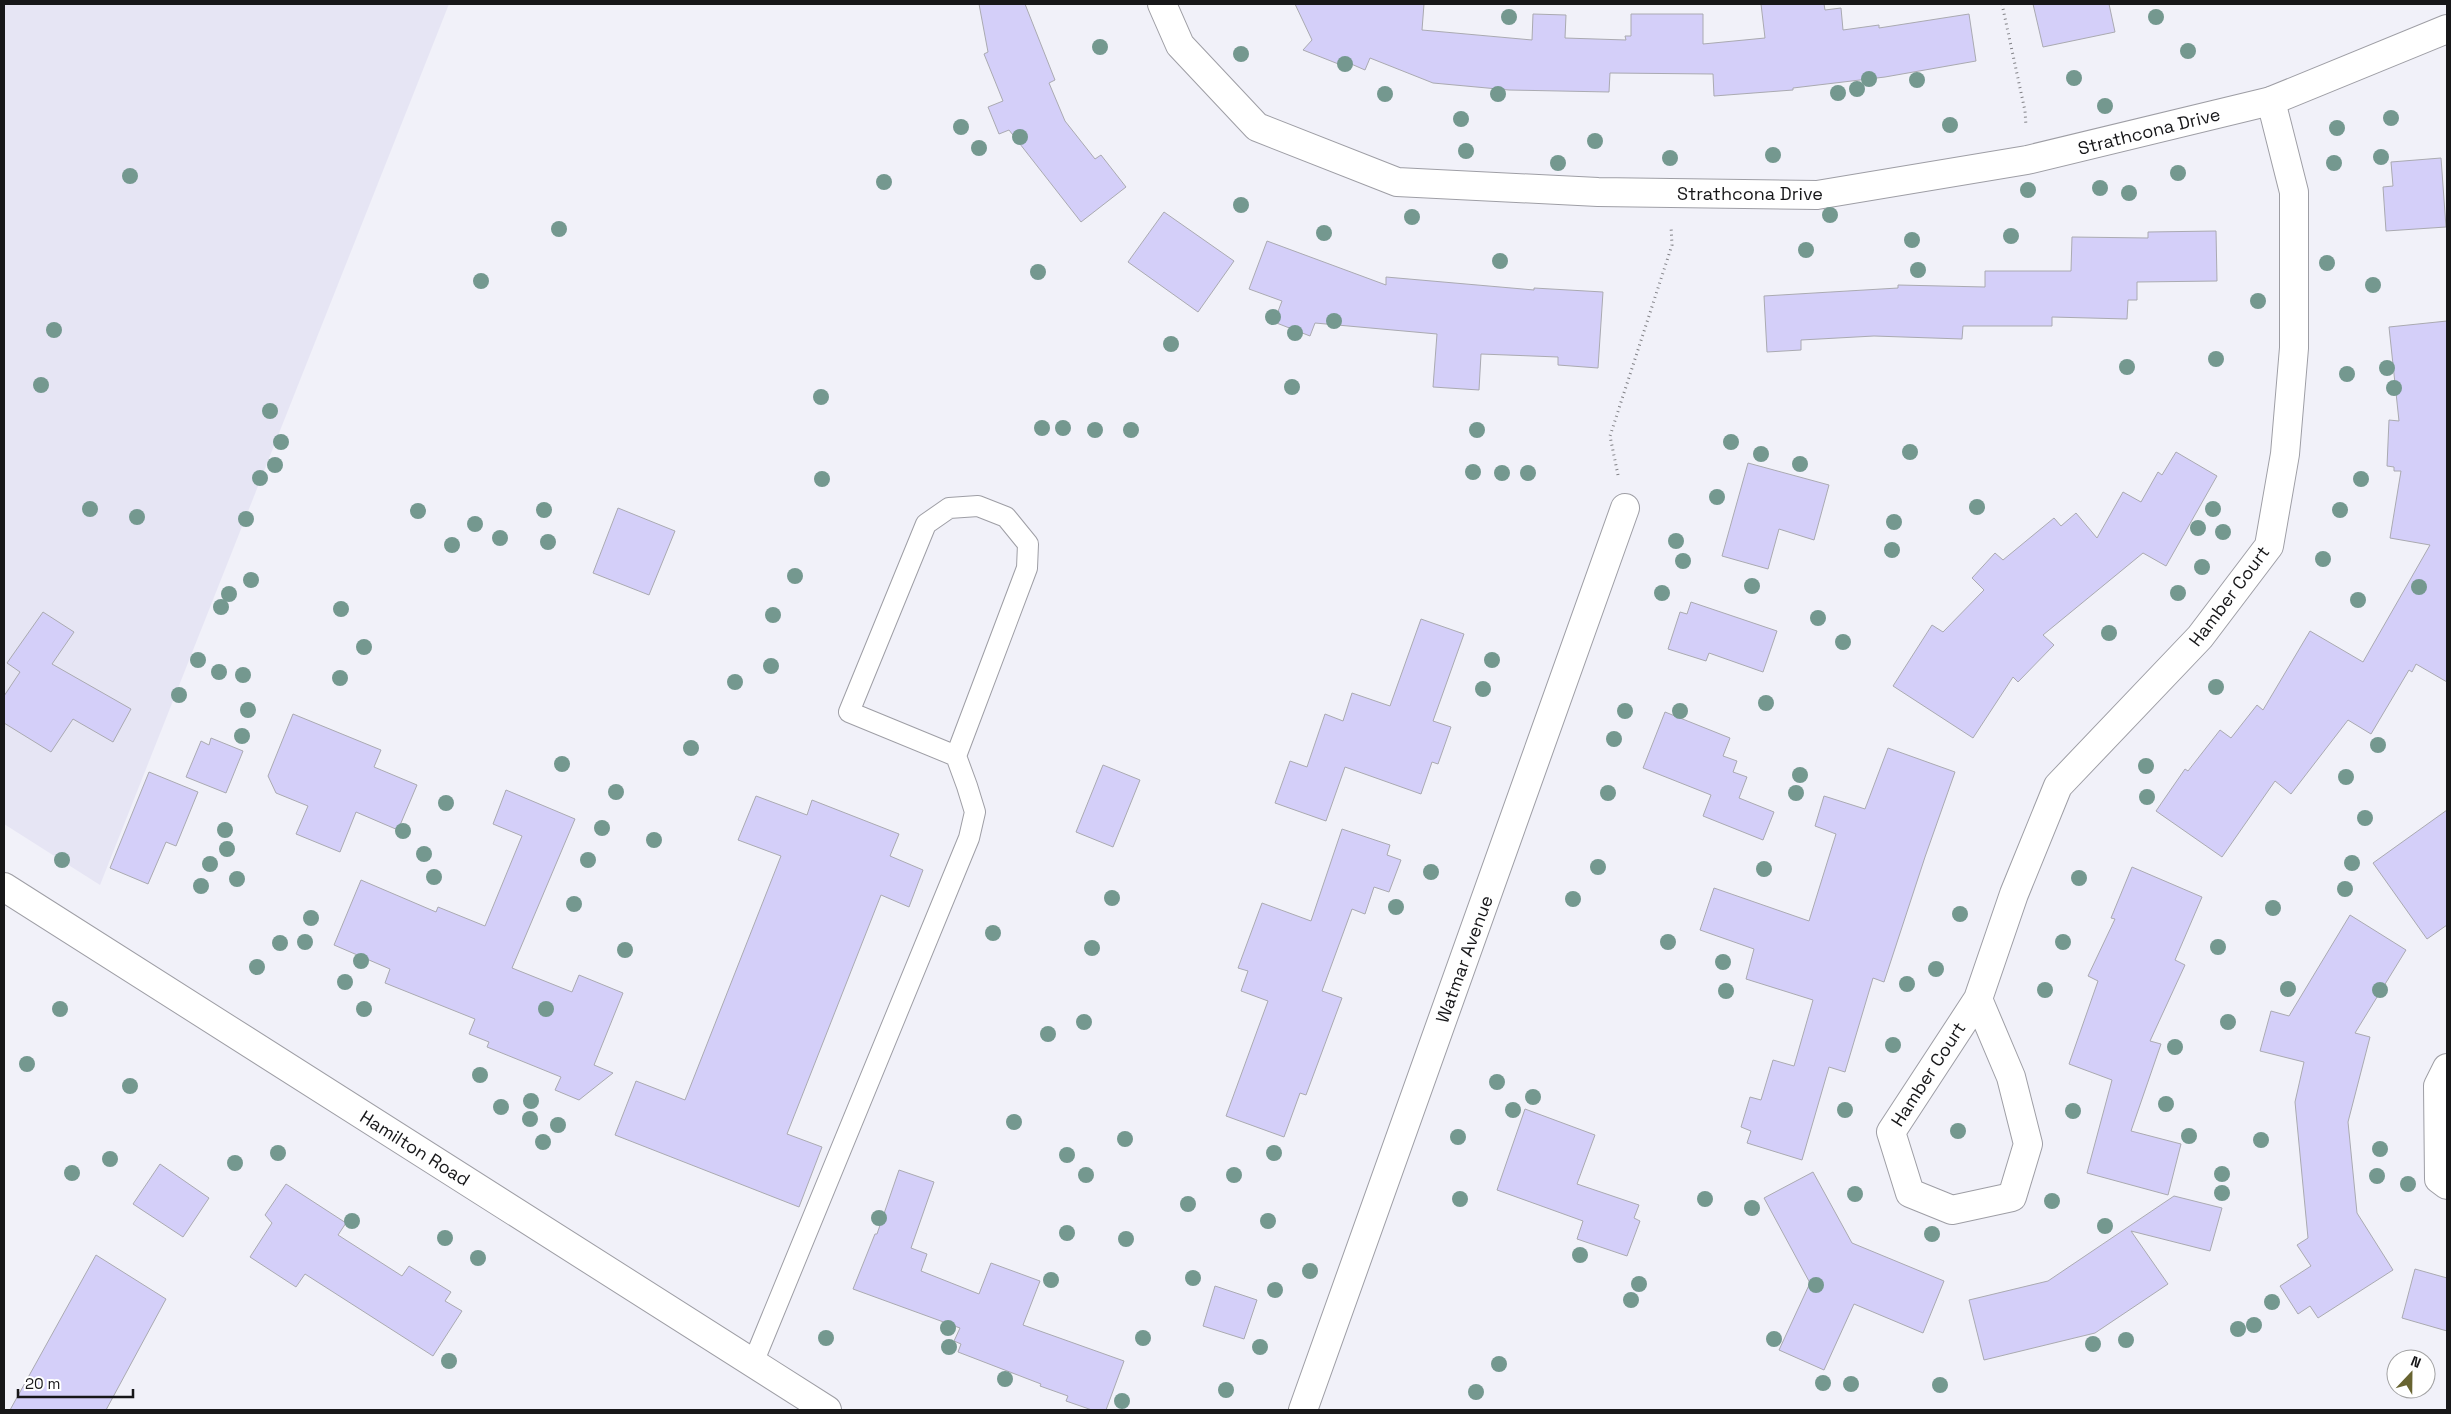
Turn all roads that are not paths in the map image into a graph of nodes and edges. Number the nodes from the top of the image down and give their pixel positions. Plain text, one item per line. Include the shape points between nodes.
1 (1162, 4) edge
2 (2447, 29) edge
3 (2271, 101) junction
4 (1625, 508) road end
5 (956, 756) junction
6 (4, 887) edge
7 (1978, 999) junction
8 (2447, 1068) edge
9 (2447, 1185) edge
10 (753, 1363) junction
11 (827, 1410) edge
12 (1303, 1410) edge

1 - 3 street, Strathcona Drive via 1180,45 1257,127 1397,182 1670,193 1817,195 2027,160
2 - 3 street, Strathcona Drive
3 - 7 street, Hamber Court via 2294,192 2294,328 2284,454 2269,546 2200,637 2058,786 2014,894
4 - 12 street, Watmar Avenue
5 - 5 lane via 1027,568 1028,544 1006,517 978,506 949,508 926,524 849,712
5 - 10 lane via 974,812 970,838
6 - 10 street, Hamilton Road
7 - 7 street, Hamber Court via 1891,1132 1910,1193 1952,1210 2012,1197 2028,1144 2011,1077
8 - 9 street via 2438,1086 2439,1179
10 - 11 street, Hamilton Road

